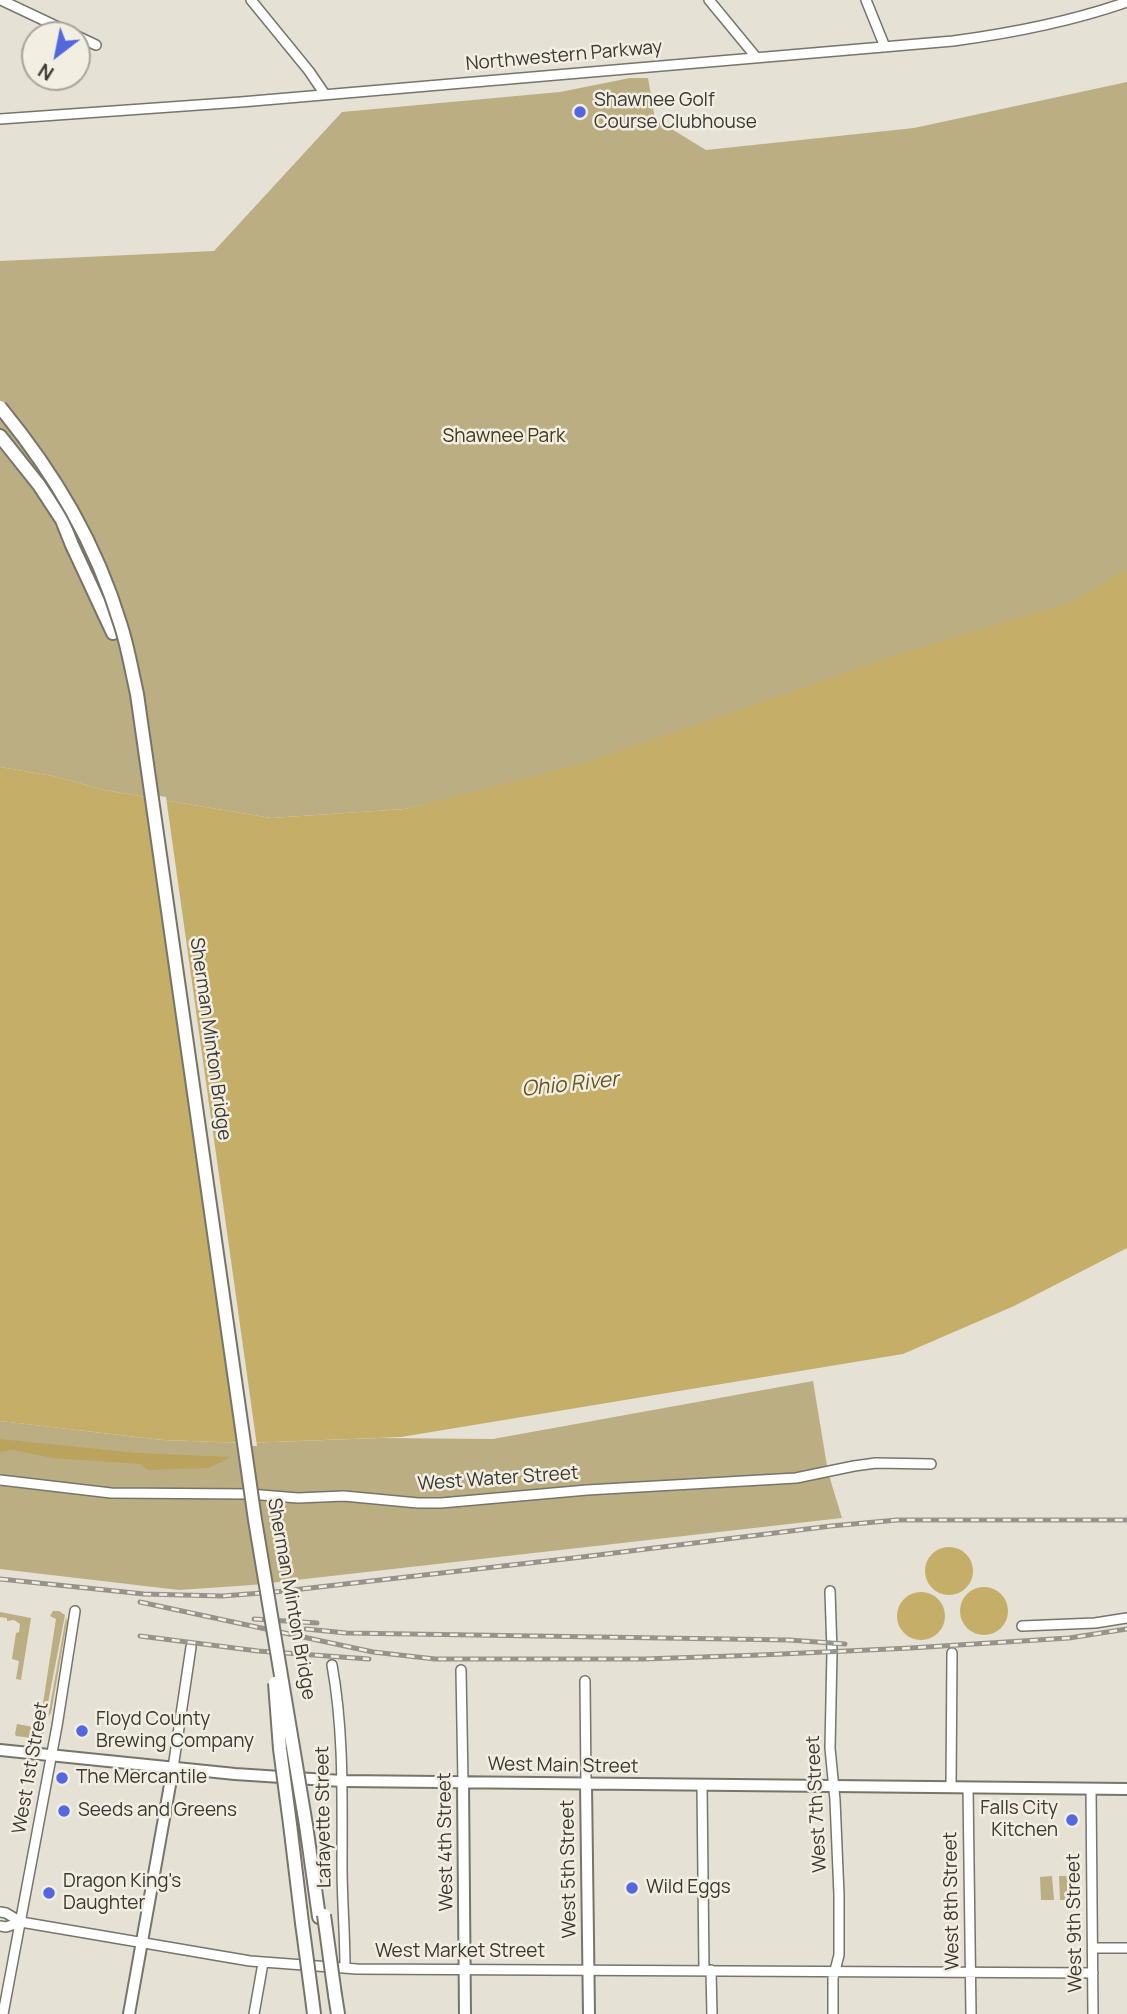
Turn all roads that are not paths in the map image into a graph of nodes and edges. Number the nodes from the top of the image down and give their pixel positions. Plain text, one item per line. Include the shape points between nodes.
1 (1, 0) edge
2 (251, 0) edge
3 (709, 0) edge
4 (866, 0) edge
5 (1127, 2) edge
6 (45, 21) edge
7 (91, 43) edge
8 (96, 45) dead end
9 (885, 47) junction
10 (756, 57) junction
11 (324, 93) junction
12 (0, 119) edge
13 (0, 400) edge
14 (0, 407) edge
15 (0, 436) edge
16 (932, 1464) dead end
17 (0, 1479) edge
18 (830, 1591) dead end
19 (75, 1611) dead end
20 (1127, 1618) edge
21 (1022, 1626) dead end
22 (191, 1647) dead end
23 (952, 1653) dead end
24 (332, 1665) dead end
25 (461, 1670) dead end
26 (585, 1681) dead end
27 (0, 1750) edge
28 (51, 1755) junction
29 (173, 1768) junction
30 (342, 1781) junction
31 (463, 1782) junction
32 (586, 1784) junction
33 (702, 1785) junction
34 (833, 1786) junction
35 (951, 1787) junction
36 (968, 1788) junction
37 (1091, 1789) junction
38 (1127, 1789) edge
39 (309, 1824) junction
40 (0, 1912) edge
41 (21, 1922) junction
42 (0, 1926) edge
43 (142, 1942) junction
44 (1093, 1948) junction
45 (1127, 1948) edge
46 (263, 1963) junction
47 (345, 1968) junction
48 (464, 1969) junction
49 (708, 1970) junction
50 (588, 1971) junction
51 (835, 1971) junction
52 (970, 1972) junction
53 (1093, 1973) junction
54 (332, 1995) junction
55 (4, 2014) edge
56 (130, 2014) edge
57 (254, 2014) edge
58 (314, 2014) edge
59 (332, 2014) edge
60 (338, 2014) edge
61 (465, 2014) edge
62 (589, 2014) edge
63 (712, 2014) edge
64 (832, 2014) edge
65 (971, 2014) edge
66 (1093, 2014) edge

1 - 6 street
2 - 11 street
3 - 10 street
4 - 9 street
5 - 9 street, Northwestern Parkway via 1030,29
7 - 8 street
9 - 10 street, Northwestern Parkway
10 - 11 street, Northwestern Parkway
11 - 12 street, Northwestern Parkway
13 - 39 highway, Sherman Minton Bridge, bridge via 78,510 108,574 128,633 157,797 269,1604
14 - 39 highway, bridge via 53,477 87,538 121,626 137,694 255,1520
15 - 58 highway, Sherman Minton Bridge, bridge via 62,520 113,633 145,735 256,1513
16 - 17 street, West Water Street via 876,1463 796,1478 441,1503 344,1496 111,1493
18 - 34 street, West 7th Street
19 - 28 street, West 1st Street
20 - 21 street
22 - 29 street
23 - 35 street
24 - 30 street, Lafayette Street
25 - 31 street, West 4th Street
26 - 32 street, West 5th Street
27 - 28 main road, West Main Street
28 - 29 main road, West Main Street
28 - 41 street, West 1st Street
29 - 30 main road, West Main Street
29 - 43 main road
30 - 31 main road, West Main Street
30 - 47 street, Lafayette Street
31 - 32 main road, West Main Street
31 - 48 main road, West 4th Street
32 - 33 main road, West Main Street
32 - 50 main road, West 5th Street
33 - 34 main road, West Main Street
33 - 49 street
34 - 35 main road, West Main Street
34 - 51 street, West 7th Street via 839,1895
35 - 36 main road, West Main Street
36 - 37 main road, West Main Street
36 - 52 street, West 8th Street
37 - 38 main road, West Main Street
37 - 44 street, West 9th Street
39 - 54 highway, bridge
40 - 41 street, West Market Street
41 - 42 street
41 - 43 street, West Market Street
41 - 55 street, West 1st Street
43 - 46 street, West Market Street
43 - 56 main road
44 - 45 street
44 - 53 street, West 9th Street
46 - 47 street, West Market Street
46 - 57 street
47 - 48 street, West Market Street
48 - 50 street, West Market Street
48 - 61 main road, West 4th Street
49 - 50 street, West Market Street
49 - 51 street, West Market Street
49 - 63 street
50 - 62 main road, West 5th Street
51 - 52 street, West Market Street
51 - 64 street, West 7th Street
52 - 53 street, West Market Street
52 - 65 street, West 8th Street
53 - 66 street, West 9th Street
54 - 59 highway
54 - 60 highway

